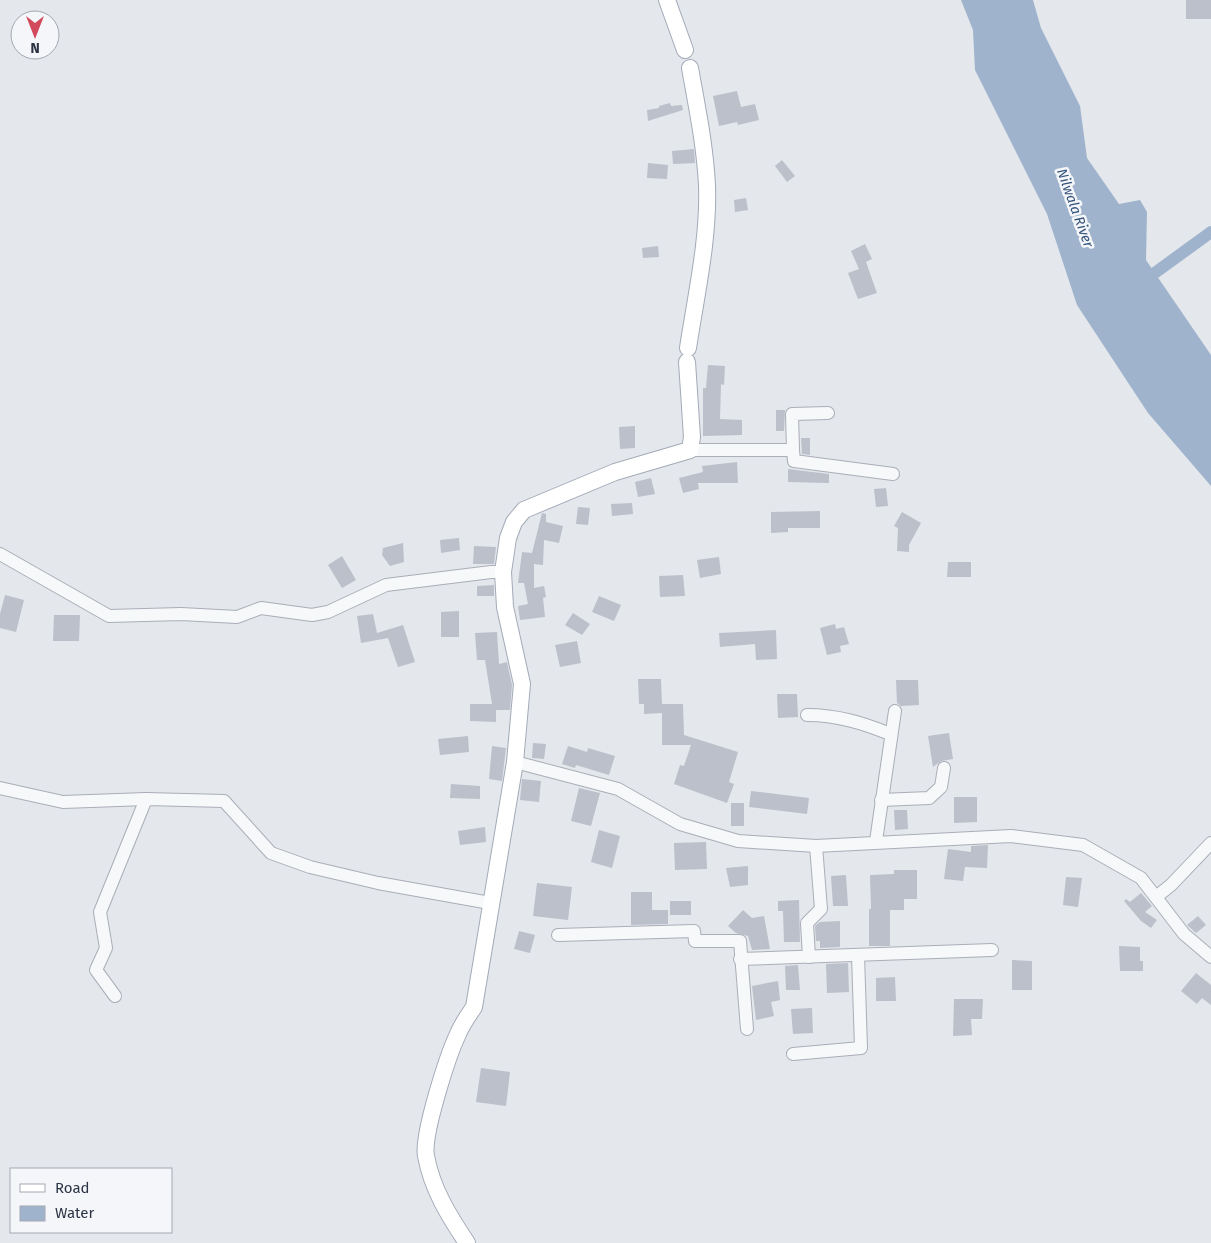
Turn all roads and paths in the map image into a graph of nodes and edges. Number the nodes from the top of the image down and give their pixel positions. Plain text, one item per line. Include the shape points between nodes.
1 (667, 0) edge
2 (685, 50) joint
3 (690, 68) joint
4 (828, 413) dead end
5 (690, 450) junction
6 (793, 450) junction
7 (893, 474) dead end
8 (0, 554) edge
9 (503, 572) junction
10 (895, 711) dead end
11 (807, 715) dead end
12 (890, 734) junction
13 (515, 762) junction
14 (944, 768) dead end
15 (0, 788) edge
16 (146, 799) junction
17 (881, 800) junction
18 (876, 842) junction
19 (1211, 844) edge
20 (816, 846) junction
21 (1156, 897) junction
22 (490, 903) junction
23 (558, 934) dead end
24 (992, 950) dead end
25 (858, 955) junction
26 (808, 957) junction
27 (1211, 957) edge
28 (740, 959) junction
29 (115, 996) dead end
30 (747, 1029) dead end
31 (793, 1054) dead end
32 (467, 1243) edge

1 - 2 main road
2 - 3 street
3 - 5 main road via 707,185 706,225 688,355
4 - 6 street via 792,414
5 - 6 street
5 - 9 main road via 615,472 524,510 514,522 508,538
6 - 7 street via 794,461
8 - 9 street via 109,616 181,614 237,617 262,608 312,615 328,612 386,585
9 - 13 main road via 505,608 522,684
10 - 12 street
11 - 12 street via 828,715
12 - 17 street
13 - 20 street via 618,789 680,824 738,841
13 - 22 main road
14 - 17 street via 941,787 928,798
15 - 16 street via 63,802
16 - 22 street via 224,801 271,853 310,867 378,883
16 - 29 street via 100,912 106,948 96,970
17 - 18 street
18 - 20 street
18 - 21 street via 1011,836 1083,845 1141,878
19 - 21 street
20 - 26 street via 821,909 807,923
21 - 27 street via 1184,934
22 - 32 main road via 474,1007 458,1034 445,1069 427,1137 426,1155 442,1206
23 - 28 street via 694,931 695,941 740,941
24 - 25 street
25 - 26 street
25 - 31 street via 862,1048
26 - 28 street
28 - 30 street

